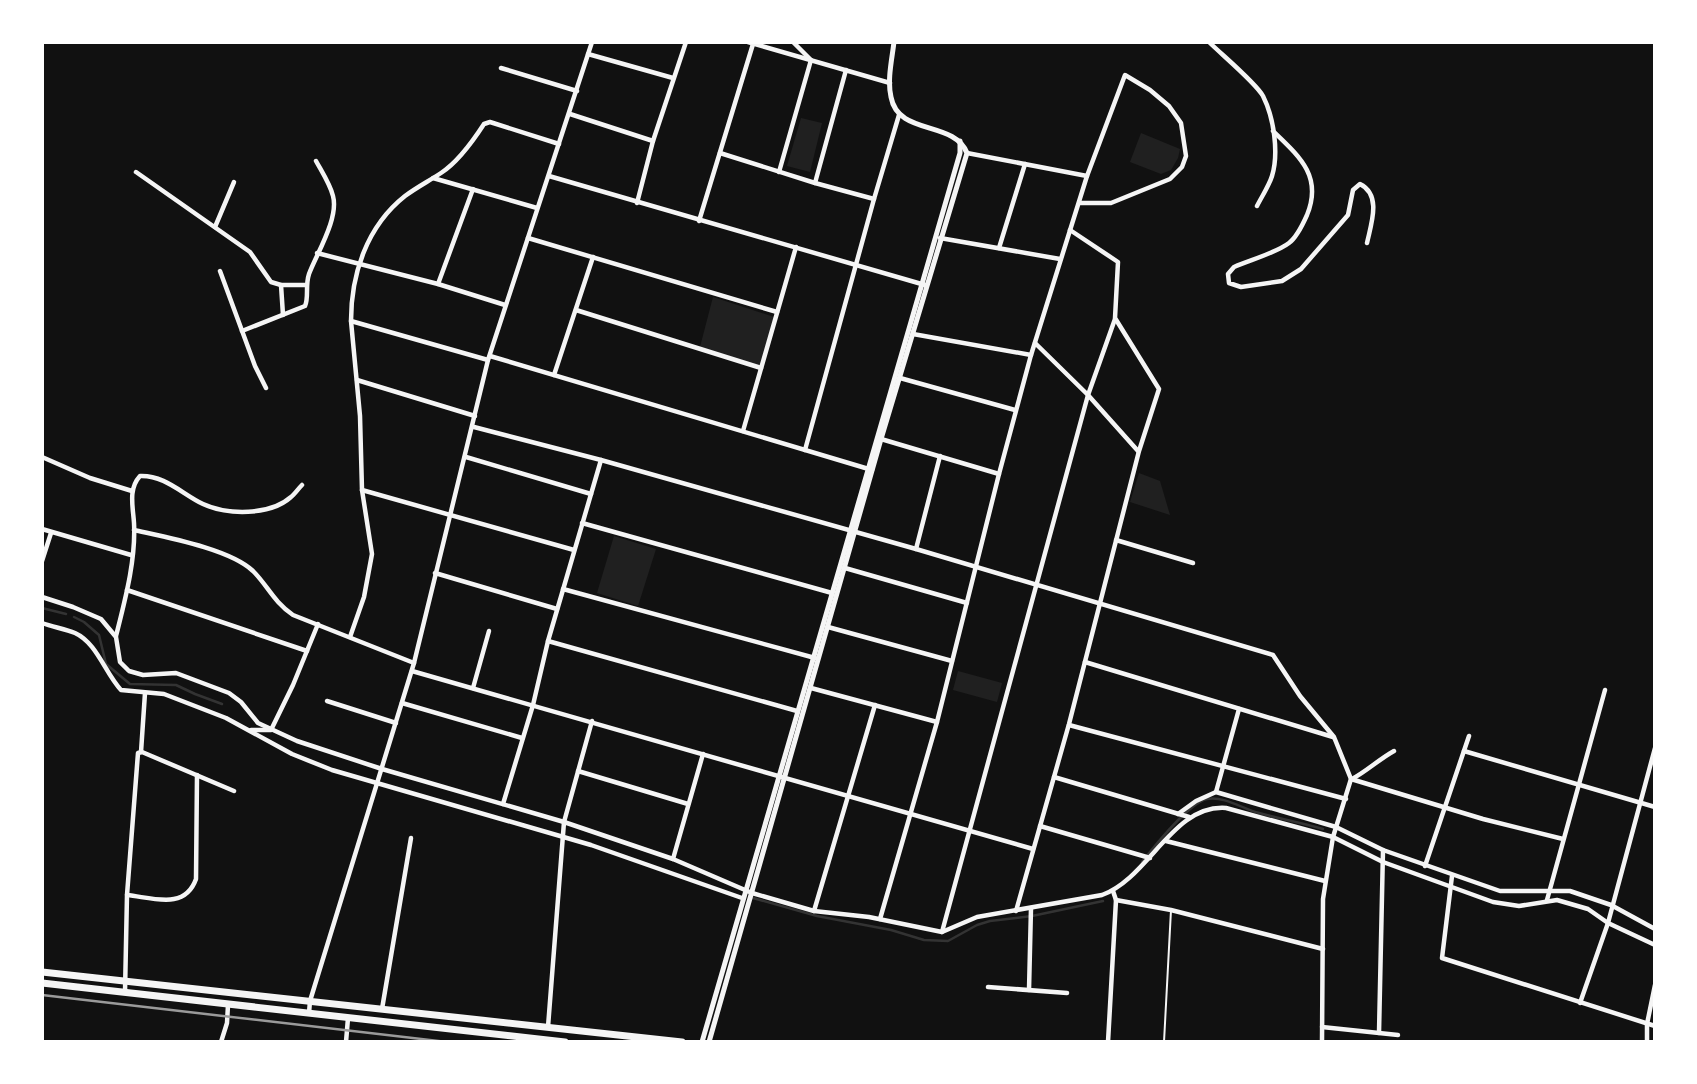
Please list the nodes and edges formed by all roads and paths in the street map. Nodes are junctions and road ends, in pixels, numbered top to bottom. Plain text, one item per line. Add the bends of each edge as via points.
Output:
1 (592, 42) edge
2 (686, 42) edge
3 (793, 42) edge
4 (894, 42) edge
5 (1209, 42) edge
6 (750, 43) edge
7 (588, 54) junction
8 (811, 60) junction
9 (501, 68) dead end
10 (846, 70) junction
11 (673, 78) junction
12 (890, 83) junction
13 (577, 91) junction
14 (569, 114) junction
15 (900, 114) junction
16 (1273, 131) junction
17 (653, 141) junction
18 (960, 141) junction
19 (559, 144) junction
20 (720, 153) junction
21 (967, 153) junction
22 (316, 161) dead end
23 (1025, 164) junction
24 (135, 172) dead end
25 (779, 172) junction
26 (549, 176) junction
27 (1087, 176) junction
28 (433, 177) junction
29 (234, 182) dead end
30 (815, 183) junction
31 (473, 189) junction
32 (874, 198) junction
33 (637, 203) junction
34 (1079, 203) junction
35 (1257, 206) dead end
36 (537, 208) junction
37 (699, 221) junction
38 (215, 227) junction
39 (1070, 230) junction
40 (938, 237) junction
41 (528, 238) junction
42 (1367, 243) dead end
43 (796, 247) junction
44 (999, 248) junction
45 (317, 253) junction
46 (593, 257) junction
47 (1060, 259) junction
48 (359, 264) junction
49 (855, 266) junction
50 (220, 271) dead end
51 (438, 284) junction
52 (281, 285) junction
53 (306, 285) junction
54 (924, 285) junction
55 (505, 305) junction
56 (576, 310) junction
57 (777, 313) junction
58 (283, 316) junction
59 (1115, 318) junction
60 (351, 320) junction
61 (242, 331) junction
62 (913, 334) junction
63 (1035, 343) junction
64 (1031, 355) junction
65 (489, 358) junction
66 (761, 368) junction
67 (554, 375) junction
68 (900, 378) junction
69 (357, 380) junction
70 (267, 388) dead end
71 (1088, 395) junction
72 (1015, 410) junction
73 (475, 416) junction
74 (474, 427) junction
75 (743, 431) junction
76 (881, 439) junction
77 (804, 450) junction
78 (1139, 452) junction
79 (940, 456) junction
80 (42, 457) edge
81 (466, 457) junction
82 (601, 460) junction
83 (870, 469) junction
84 (999, 474) junction
85 (302, 485) dead end
86 (362, 489) junction
87 (132, 491) junction
88 (591, 494) junction
89 (450, 514) junction
90 (582, 523) junction
91 (42, 529) edge
92 (134, 530) junction
93 (853, 531) junction
94 (51, 533) junction
95 (1116, 540) junction
96 (916, 549) junction
97 (574, 550) junction
98 (131, 555) junction
99 (42, 561) edge
100 (1193, 563) dead end
101 (976, 566) junction
102 (845, 568) junction
103 (435, 573) junction
104 (1036, 584) junction
105 (563, 589) junction
106 (127, 590) junction
107 (832, 593) junction
108 (42, 597) edge
109 (1099, 601) junction
110 (967, 603) junction
111 (558, 609) junction
112 (42, 623) edge
113 (317, 624) junction
114 (828, 627) junction
115 (489, 631) dead end
116 (116, 636) junction
117 (350, 637) junction
118 (548, 641) junction
119 (307, 652) junction
120 (816, 659) junction
121 (952, 661) junction
122 (1085, 662) junction
123 (414, 663) junction
124 (412, 671) junction
125 (473, 688) junction
126 (811, 688) junction
127 (1605, 690) dead end
128 (145, 693) junction
129 (327, 701) dead end
130 (402, 702) junction
131 (533, 705) junction
132 (875, 705) junction
133 (1239, 709) junction
134 (797, 711) junction
135 (592, 721) junction
136 (937, 722) junction
137 (396, 723) junction
138 (1069, 725) junction
139 (247, 730) junction
140 (271, 730) junction
141 (1469, 736) dead end
142 (1334, 737) junction
143 (522, 738) junction
144 (1655, 748) edge
145 (1394, 751) dead end
146 (1464, 751) junction
147 (141, 752) junction
148 (703, 754) junction
149 (1223, 766) junction
150 (382, 769) junction
151 (578, 771) junction
152 (197, 775) junction
153 (781, 777) junction
154 (1054, 777) junction
155 (1351, 779) junction
156 (378, 783) junction
157 (1578, 783) junction
158 (234, 791) dead end
159 (1216, 792) junction
160 (848, 795) junction
161 (1346, 799) junction
162 (1640, 802) junction
163 (503, 804) junction
164 (688, 804) junction
165 (1446, 807) junction
166 (1655, 807) edge
167 (912, 814) junction
168 (1178, 814) junction
169 (1190, 817) junction
170 (564, 822) junction
171 (1040, 825) junction
172 (1336, 827) junction
173 (969, 830) junction
174 (1333, 837) junction
175 (411, 838) dead end
176 (563, 838) junction
177 (1563, 839) junction
178 (1166, 841) junction
179 (1034, 849) junction
180 (1383, 850) junction
181 (1150, 858) junction
182 (673, 859) junction
183 (1383, 862) junction
184 (1425, 866) junction
185 (1452, 876) junction
186 (1325, 881) junction
187 (746, 888) junction
188 (1451, 888) junction
189 (1113, 891) junction
190 (1548, 891) junction
191 (752, 893) junction
192 (127, 895) junction
193 (742, 898) junction
194 (1116, 900) junction
195 (1547, 900) junction
196 (1611, 905) junction
197 (1031, 908) junction
198 (1171, 910) junction
199 (814, 911) junction
200 (1016, 911) junction
201 (880, 919) junction
202 (1608, 923) junction
203 (1655, 929) edge
204 (942, 932) junction
205 (1655, 944) edge
206 (1323, 949) junction
207 (42, 971) edge
208 (125, 980) junction
209 (42, 983) edge
210 (1655, 985) edge
211 (988, 987) dead end
212 (1029, 990) junction
213 (125, 992) junction
214 (1067, 993) dead end
215 (310, 1001) junction
216 (1580, 1003) junction
217 (228, 1004) junction
218 (382, 1009) junction
219 (309, 1013) junction
220 (348, 1018) junction
221 (1647, 1024) junction
222 (1655, 1026) edge
223 (548, 1027) junction
224 (1322, 1027) junction
225 (1380, 1033) junction
226 (1398, 1035) dead end
227 (221, 1042) edge
228 (346, 1042) edge
229 (565, 1042) edge
230 (682, 1042) edge
231 (702, 1042) edge
232 (709, 1042) edge
233 (1108, 1042) edge
234 (1164, 1042) edge
235 (1322, 1042) edge
236 (1647, 1042) edge

1 - 7 street
2 - 11 street
3 - 8 street
4 - 12 street
5 - 16 street via 1262,95
6 - 8 street
6 - 20 street
7 - 11 street
7 - 13 street
8 - 10 street
8 - 25 street
9 - 13 street
10 - 12 street
10 - 30 street
11 - 17 street
12 - 15 street via 890,97
13 - 14 street
14 - 17 street
14 - 19 street
15 - 18 street
15 - 32 street
16 - 35 street via 1272,177
16 - 42 street via 1306,164 1311,178 1309,211 1290,243 1234,267 1228,274 1229,283 1241,287 1282,281 1301,269 1348,215 1353,190 1360,184 1373,197
17 - 33 street
18 - 21 street
18 - 40 street
19 - 26 street
19 - 28 street via 491,122 484,124 452,164
20 - 25 street
20 - 37 street
21 - 23 street
21 - 40 street
22 - 45 street via 333,196 334,209
23 - 27 street
23 - 44 street
24 - 38 street
25 - 30 street
26 - 33 street
26 - 36 street
27 - 34 street
27 - 34 street via 1125,75 1169,106 1181,123 1186,156 1170,179 1111,203
28 - 31 street
28 - 48 street via 392,208
29 - 38 street
30 - 32 street
31 - 36 street
31 - 51 street
32 - 49 street
33 - 37 street
34 - 39 street
36 - 41 street
37 - 43 street
38 - 52 street via 250,252 271,282
39 - 47 street
39 - 59 street via 1118,262
40 - 44 street
40 - 54 street
41 - 46 street
41 - 55 street
43 - 49 street
43 - 57 street
44 - 47 street
45 - 48 street
45 - 53 street
46 - 56 street
46 - 57 street
47 - 63 street
48 - 51 street
48 - 60 street
49 - 54 street
49 - 77 street
50 - 61 street
51 - 55 street
52 - 53 street
52 - 58 street
53 - 58 street via 305,306
54 - 62 street
54 - 83 street
55 - 65 street
56 - 66 street
56 - 67 street
57 - 66 street
58 - 61 street
59 - 71 street
59 - 78 street via 1159,389
60 - 65 street
60 - 69 street
61 - 70 street
62 - 64 street
62 - 68 street
63 - 64 street
63 - 71 street
64 - 72 street
65 - 67 street
65 - 73 street
66 - 75 street
67 - 75 street
68 - 72 street
68 - 76 street
69 - 73 street
69 - 86 street
71 - 78 street
71 - 104 street
72 - 84 street
73 - 74 street
74 - 81 street
74 - 82 street
75 - 77 street
76 - 79 street
76 - 83 street
77 - 83 street
78 - 95 street
79 - 84 street
79 - 96 street
80 - 87 street
81 - 88 street
81 - 89 street
82 - 88 street
82 - 93 street
83 - 93 street
84 - 101 street
85 - 87 street via 291,498 254,511 204,504 173,484 147,476 139,476
86 - 89 street
86 - 117 street via 372,554
87 - 92 street
88 - 90 street
89 - 97 street
89 - 103 street
90 - 97 street
90 - 107 street
91 - 94 street
92 - 98 street
92 - 113 street via 244,564 281,607
93 - 96 street
93 - 102 street
93 - 107 street
94 - 98 street
94 - 99 street
95 - 100 street
95 - 109 street
96 - 101 street
97 - 105 street
98 - 106 street
101 - 104 street
101 - 110 street
102 - 110 street
102 - 114 street
103 - 111 street
103 - 123 street
104 - 109 street
104 - 173 street
105 - 111 street
105 - 120 street
106 - 116 street
106 - 119 street
107 - 120 street
108 - 116 street via 101,619
109 - 122 street
109 - 142 street via 1273,654
110 - 121 street
111 - 118 street
112 - 128 street via 77,634 121,690
113 - 117 street
113 - 119 street
114 - 120 street
114 - 121 street
115 - 125 street
116 - 140 street via 120,662 129,671 176,674 229,693
117 - 123 street
118 - 131 street
118 - 134 street
119 - 140 street
120 - 126 street
120 - 134 street
121 - 136 street
122 - 133 street
122 - 138 street
123 - 124 street
124 - 125 street
124 - 130 street
125 - 131 street
126 - 132 street
126 - 153 street
127 - 157 street
128 - 139 street via 164,694
128 - 147 street
129 - 137 street
130 - 137 street
130 - 143 street
131 - 135 street
131 - 143 street
132 - 136 street
132 - 160 street
133 - 142 street
133 - 149 street
134 - 153 street
135 - 148 street
135 - 151 street
136 - 167 street
137 - 150 street
138 - 149 street
138 - 154 street
139 - 140 street
139 - 156 street via 332,771
140 - 150 street
141 - 146 street
142 - 155 street
143 - 163 street
144 - 162 street
145 - 155 street
146 - 157 street
146 - 165 street
147 - 152 street
147 - 192 street via 137,755
148 - 153 street
148 - 164 street
149 - 159 street
149 - 161 street
150 - 156 street
150 - 163 street
151 - 164 street
151 - 170 street
152 - 158 street
152 - 192 street via 197,879 192,891 172,900
153 - 160 street
153 - 187 street
153 - 191 street
154 - 168 street
154 - 171 street
155 - 161 street
155 - 165 street
156 - 176 street
156 - 215 street
157 - 162 street
157 - 177 street
159 - 168 street
159 - 172 street
160 - 167 street
160 - 199 street
161 - 172 street
162 - 166 street
162 - 196 street
163 - 170 street
164 - 182 street
165 - 177 street
165 - 184 street
167 - 173 street
167 - 201 street
168 - 169 street
169 - 174 street via 1211,807 1226,808
169 - 178 street
170 - 176 street
170 - 182 street
171 - 179 street
171 - 181 street
172 - 174 street
172 - 180 street
173 - 179 street
173 - 204 street
174 - 183 street
174 - 186 street
175 - 218 street
176 - 193 street
176 - 223 street
177 - 190 street
178 - 181 street
178 - 186 street
179 - 200 street
180 - 183 street
180 - 184 street
181 - 189 street
182 - 187 street
183 - 188 street
183 - 225 street
184 - 185 street
185 - 188 street
185 - 190 street via 1500,891
186 - 206 street
187 - 191 street
187 - 193 street
188 - 195 street via 1519,906
188 - 216 street via 1442,958
189 - 194 street
189 - 197 street
190 - 195 street
190 - 196 street via 1570,891
191 - 199 street
191 - 232 street
192 - 208 street
193 - 231 street
194 - 198 street
194 - 233 street
195 - 202 street via 1588,909
196 - 202 street
196 - 203 street
197 - 200 street
197 - 212 street
198 - 206 street
198 - 234 lane
199 - 201 street
200 - 204 street via 977,917
201 - 204 street
202 - 205 street
202 - 216 street
206 - 224 street
207 - 208 highway
208 - 213 street
208 - 215 highway
209 - 213 highway
210 - 221 street
211 - 212 street
212 - 214 street
213 - 217 highway
215 - 218 highway
215 - 219 street
216 - 221 street
217 - 219 highway
217 - 227 street
218 - 223 highway
219 - 220 highway
220 - 228 street
220 - 229 highway
221 - 222 street
221 - 236 street
223 - 230 highway
224 - 225 street
224 - 235 street
225 - 226 street

